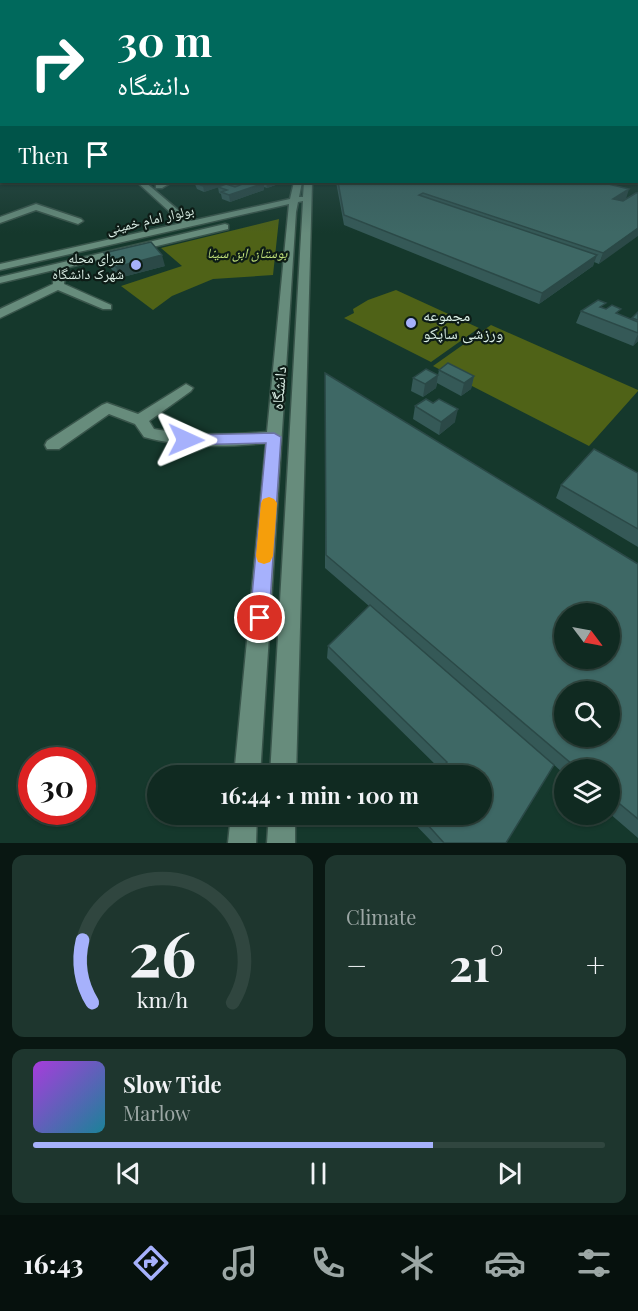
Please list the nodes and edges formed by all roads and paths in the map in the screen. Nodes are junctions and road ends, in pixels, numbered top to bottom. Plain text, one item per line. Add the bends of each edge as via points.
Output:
1 (142, 183) edge
2 (298, 183) edge
3 (156, 184) edge
4 (302, 200) edge
5 (0, 220) edge
6 (78, 221) dead end
7 (202, 222) junction
8 (189, 224) junction
9 (60, 266) junction
10 (0, 267) edge
11 (0, 280) edge
12 (58, 286) junction
13 (108, 307) dead end
14 (0, 314) edge
15 (186, 388) dead end
16 (140, 420) junction
17 (274, 437) junction
18 (53, 445) dead end
19 (248, 765) edge
20 (283, 765) edge
21 (243, 825) edge
22 (281, 825) edge
23 (242, 843) edge
24 (280, 843) edge

1 - 8 street
2 - 4 street, دانشگاه
3 - 7 street
4 - 7 street, بولوار امام خمینی
4 - 9 street, بولوار امام خمینی
4 - 17 street, دانشگاه
4 - 20 street, دانشگاه
5 - 6 street via 36,207
7 - 8 street, بولوار امام خمینی
8 - 10 street, بولوار امام خمینی
9 - 11 street, بولوار امام خمینی
9 - 12 street
12 - 13 street
12 - 14 street
15 - 16 street
16 - 17 street via 149,433 186,440
16 - 18 street via 107,408
17 - 19 street, دانشگاه
21 - 23 street
22 - 24 street

